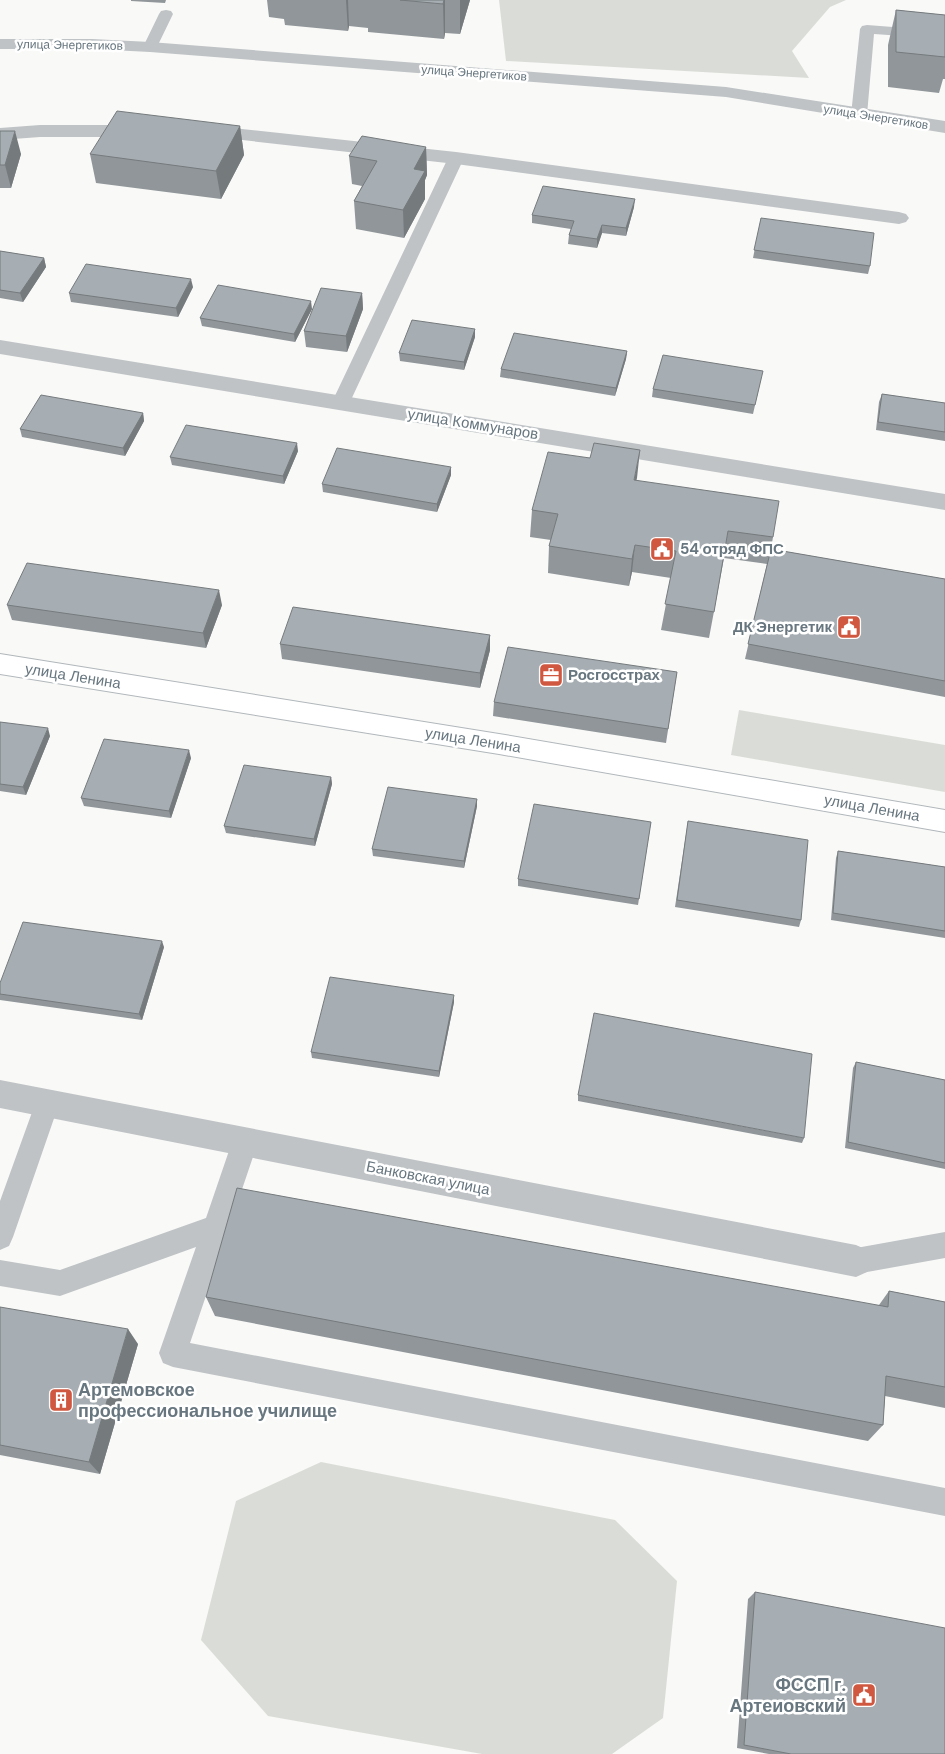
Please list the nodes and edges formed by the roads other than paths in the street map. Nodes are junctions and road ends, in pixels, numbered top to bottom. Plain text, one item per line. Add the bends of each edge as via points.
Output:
1 (166, 14) dead end
2 (945, 35) edge
3 (0, 44) edge
4 (150, 47) junction
5 (859, 115) junction
6 (945, 128) edge
7 (155, 131) edge
8 (183, 131) edge
9 (0, 134) edge
10 (456, 158) junction
11 (900, 218) dead end
12 (0, 347) edge
13 (341, 402) junction
14 (945, 502) edge
15 (0, 664) edge
16 (945, 821) edge
17 (0, 1094) edge
18 (48, 1104) junction
19 (245, 1142) junction
20 (216, 1227) junction
21 (0, 1237) edge
22 (945, 1245) edge
23 (856, 1261) joint
24 (0, 1273) edge
25 (945, 1502) edge

1 - 4 lane
2 - 5 lane via 867,29
3 - 4 street, улица Энергетиков
4 - 5 street, улица Энергетиков via 726,92
5 - 6 street, улица Энергетиков
7 - 9 street
8 - 10 street via 212,131
10 - 11 street
10 - 13 lane
12 - 13 street, улица Коммунаров
13 - 14 street, улица Коммунаров
15 - 16 street, улица Ленина via 499,744
17 - 18 street, Банковская улица
18 - 19 street, Банковская улица
18 - 21 lane
19 - 20 lane
19 - 23 street, Банковская улица
20 - 24 lane via 60,1283
20 - 25 lane via 173,1352
22 - 23 lane

